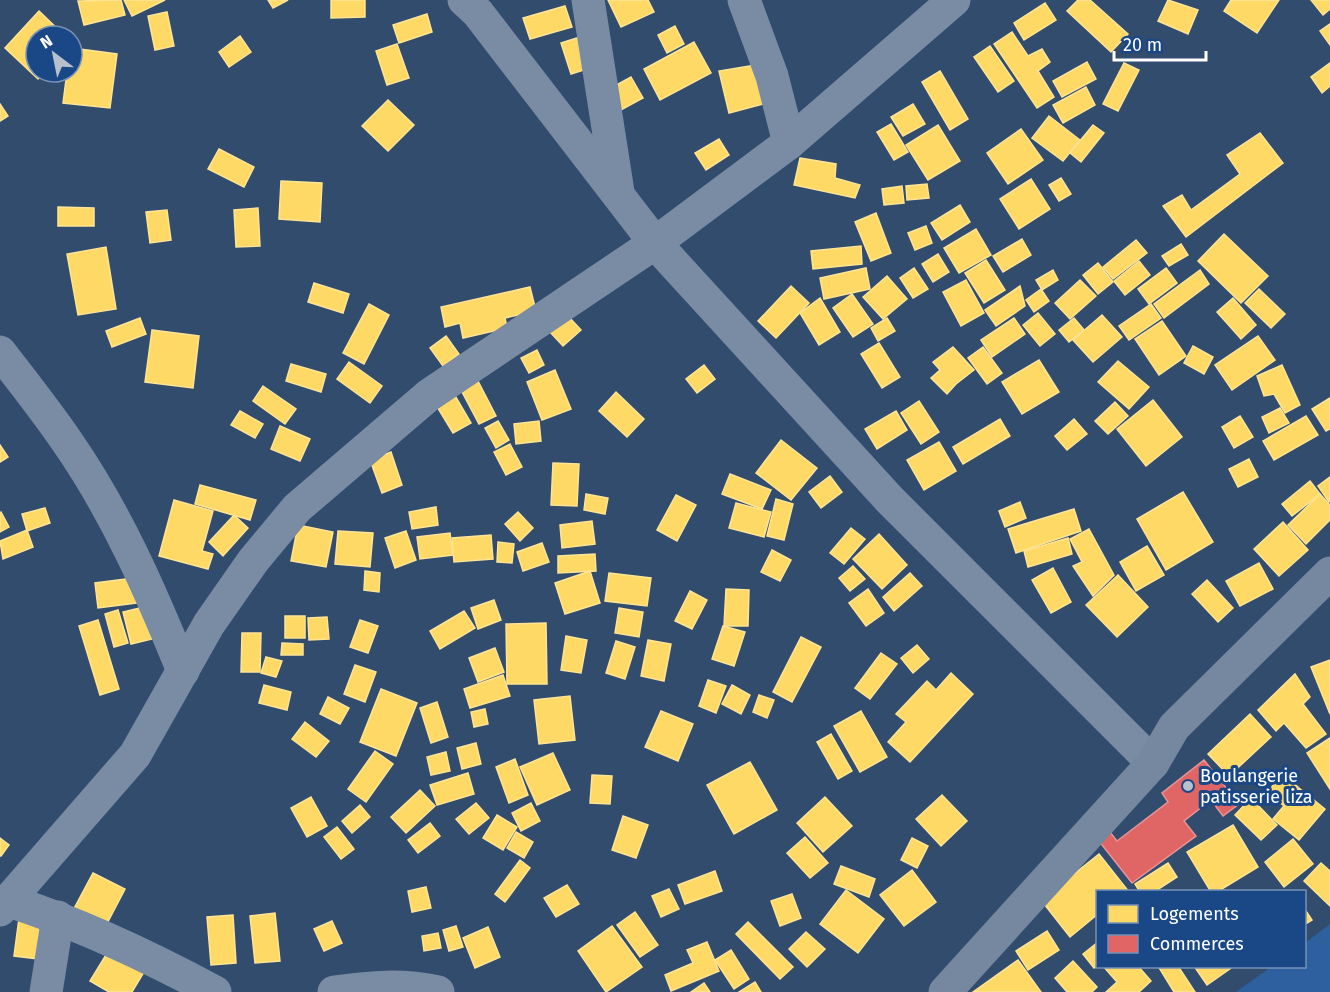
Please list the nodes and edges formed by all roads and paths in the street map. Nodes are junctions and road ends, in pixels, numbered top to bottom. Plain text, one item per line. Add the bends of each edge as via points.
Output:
1 (464, 0) edge
2 (588, 0) edge
3 (744, 0) edge
4 (954, 0) edge
5 (789, 143) junction
6 (618, 194) junction
7 (655, 243) junction
8 (0, 352) edge
9 (1330, 573) edge
10 (183, 670) junction
11 (1153, 763) junction
12 (4, 906) edge
13 (58, 916) junction
14 (46, 992) edge
15 (215, 992) edge
16 (334, 992) edge
17 (438, 992) edge
18 (945, 992) edge

1 - 6 street
2 - 6 street
3 - 5 street via 772,76
4 - 5 street
5 - 7 street
6 - 7 street
7 - 10 street via 429,395 297,508 215,615
7 - 11 street via 889,499
8 - 10 street via 69,444 119,526
9 - 11 main road via 1174,727
10 - 12 street via 135,755
11 - 18 main road
12 - 13 street
13 - 14 street
13 - 15 street via 128,946
16 - 17 street via 383,985

